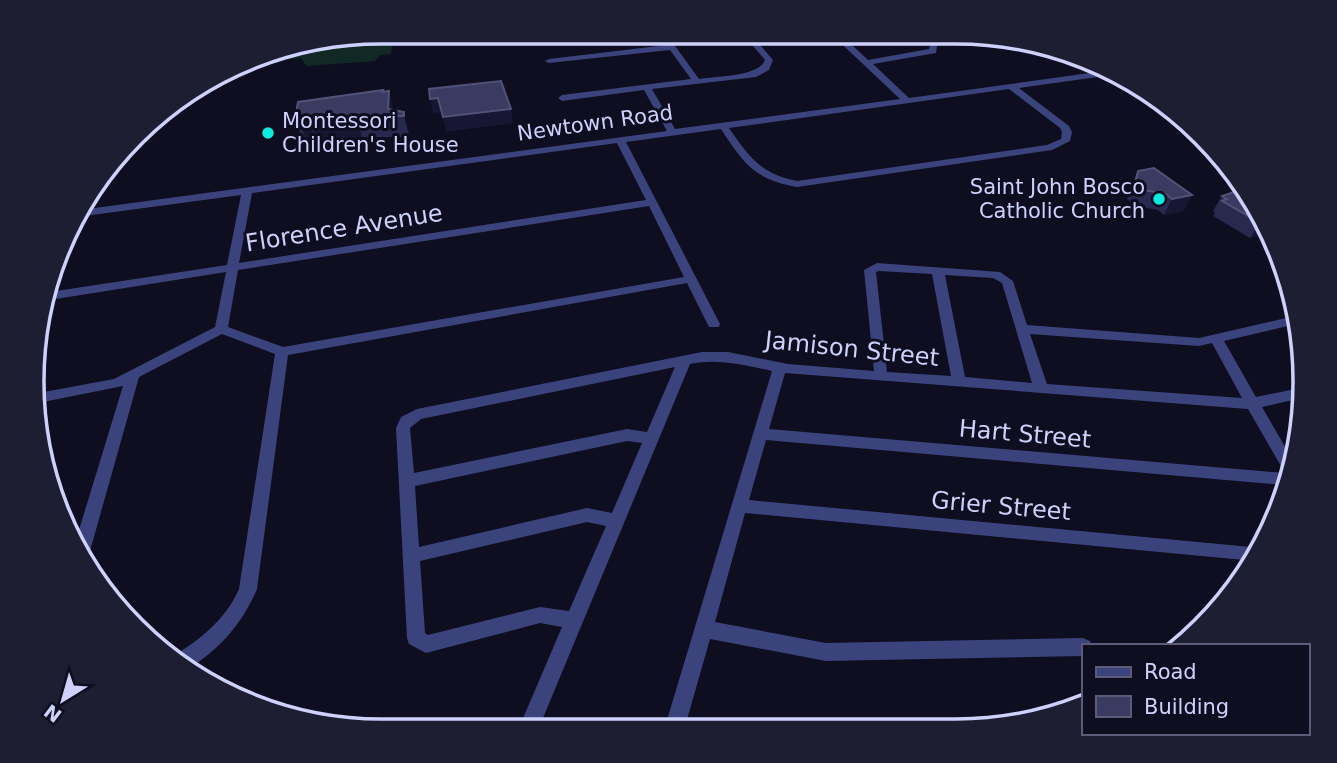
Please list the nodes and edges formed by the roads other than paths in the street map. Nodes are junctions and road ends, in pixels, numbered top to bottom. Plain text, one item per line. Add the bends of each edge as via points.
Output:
1 (670, 44) edge
2 (755, 44) edge
3 (846, 44) edge
4 (934, 44) edge
5 (672, 47) junction
6 (550, 61) dead end
7 (866, 63) junction
8 (1097, 75) edge
9 (697, 82) junction
10 (1012, 87) junction
11 (647, 88) junction
12 (562, 98) dead end
13 (908, 101) junction
14 (723, 125) junction
15 (672, 132) junction
16 (620, 139) junction
17 (247, 191) junction
18 (652, 202) junction
19 (89, 212) edge
20 (233, 266) junction
21 (938, 272) junction
22 (691, 279) junction
23 (55, 295) edge
24 (1288, 322) edge
25 (714, 324) dead end
26 (221, 329) junction
27 (1023, 329) junction
28 (1216, 339) junction
29 (282, 352) junction
30 (685, 360) junction
31 (780, 367) junction
32 (133, 375) junction
33 (881, 376) junction
34 (959, 382) junction
35 (1041, 388) junction
36 (1293, 395) edge
37 (44, 398) edge
38 (1252, 404) junction
39 (760, 434) junction
40 (653, 439) junction
41 (1284, 460) edge
42 (1279, 478) edge
43 (406, 481) junction
44 (739, 506) junction
45 (618, 520) junction
46 (83, 539) edge
47 (1246, 553) edge
48 (410, 556) junction
49 (575, 620) junction
50 (703, 629) junction
51 (1082, 648) edge
52 (188, 658) edge
53 (533, 719) edge
54 (677, 719) edge

1 - 5 street
2 - 9 street via 769,60 765,68 745,76
3 - 7 street
4 - 7 street via 933,51 918,57
5 - 6 street
5 - 9 street
7 - 13 street
8 - 10 street, Newtown Road
9 - 11 street
10 - 13 street, Newtown Road
10 - 14 street via 1063,126 1065,141 1049,148 797,184 755,170
11 - 12 street
11 - 15 street
13 - 14 street, Newtown Road
14 - 15 street, Newtown Road
15 - 16 street, Newtown Road
16 - 17 street, Newtown Road
16 - 18 street
17 - 19 street, Newtown Road
17 - 20 street
18 - 20 street, Florence Avenue
18 - 22 street
20 - 23 street, Florence Avenue
20 - 26 street
21 - 27 street via 1005,279
21 - 33 street via 869,272
21 - 34 street
22 - 25 street
22 - 29 street
24 - 28 street
26 - 29 street
26 - 32 street
27 - 28 street via 1189,342
27 - 35 street
28 - 38 street
29 - 52 street via 248,589 227,625
30 - 31 street, Jamison Street via 713,356
30 - 40 street
30 - 43 street, Jamison Street via 416,414 403,428
31 - 33 street, Jamison Street
31 - 39 street
32 - 37 street via 90,390
32 - 46 street
33 - 34 street, Jamison Street
34 - 35 street, Jamison Street
35 - 38 street, Jamison Street
36 - 38 street, Jamison Street
38 - 41 street
39 - 42 street, Hart Street
39 - 44 street
40 - 43 street via 627,435
40 - 45 street
43 - 48 street
44 - 47 street, Grier Street
44 - 50 street
45 - 48 street via 587,515
45 - 49 street
48 - 49 street via 416,638 426,643 540,615
49 - 53 street
50 - 51 street via 826,652
50 - 54 street

